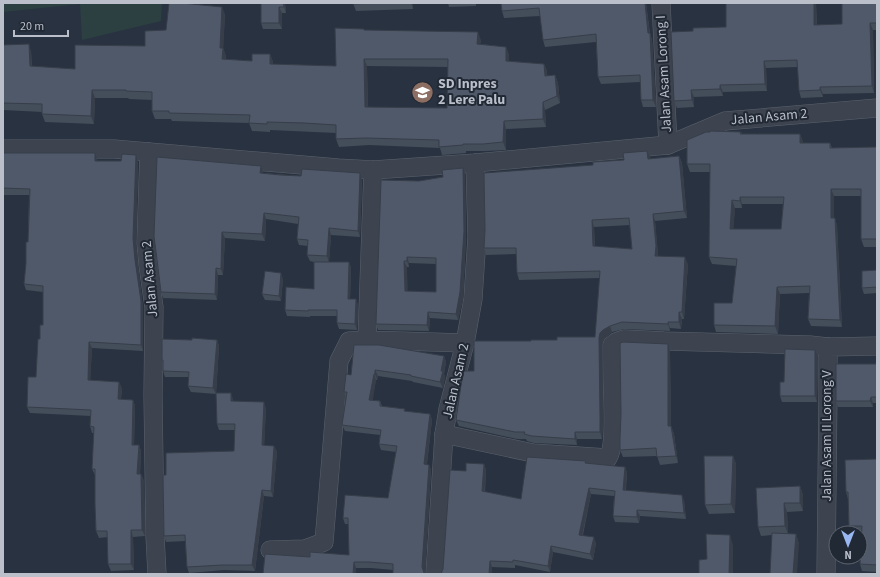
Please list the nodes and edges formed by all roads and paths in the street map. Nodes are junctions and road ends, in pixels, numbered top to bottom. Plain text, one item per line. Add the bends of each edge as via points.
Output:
1 (661, 3) edge
2 (877, 108) edge
3 (668, 145) junction
4 (3, 149) edge
5 (149, 152) junction
6 (475, 163) junction
7 (373, 170) junction
8 (367, 340) junction
9 (465, 343) junction
10 (877, 346) edge
11 (828, 347) junction
12 (444, 434) junction
13 (270, 550) dead end
14 (157, 574) edge
15 (436, 574) edge
16 (826, 574) edge

1 - 3 street, Jalan Asam Lorong I
2 - 3 street, Jalan Asam 2 via 725,120
3 - 6 street, Jalan Asam 2
4 - 5 street, Jalan Asam 2 via 114,149
5 - 7 street, Jalan Asam 2
5 - 14 street, Jalan Asam 2 via 146,243 154,307
6 - 7 street, Jalan Asam 2
6 - 9 street, Jalan Asam 2 via 477,237 473,299
7 - 8 street
8 - 9 street
8 - 13 street via 349,342 338,361 324,542 305,549
9 - 12 street, Jalan Asam 2
10 - 11 street
11 - 12 street, Jalan Asam 2 via 624,339 616,342 612,345 613,430 608,458 533,453
11 - 16 street, Jalan Asam II Lorong V
12 - 15 street

